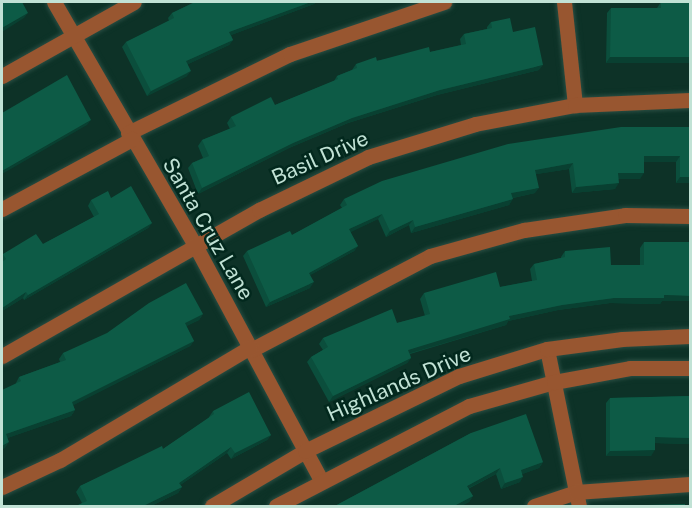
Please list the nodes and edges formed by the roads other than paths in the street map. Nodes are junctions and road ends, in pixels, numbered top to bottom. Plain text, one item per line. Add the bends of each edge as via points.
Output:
1 (54, 2) edge
2 (134, 2) edge
3 (444, 2) edge
4 (564, 2) edge
5 (72, 38) junction
6 (2, 76) edge
7 (690, 100) edge
8 (575, 105) junction
9 (130, 136) junction
10 (2, 209) edge
11 (690, 216) edge
12 (196, 247) junction
13 (690, 336) edge
14 (250, 349) junction
15 (548, 349) junction
16 (2, 356) edge
17 (690, 368) edge
18 (554, 382) junction
19 (305, 451) junction
20 (321, 480) junction
21 (690, 484) edge
22 (2, 487) edge
23 (577, 499) edge
24 (212, 507) edge
25 (276, 507) edge
26 (534, 507) edge

1 - 5 street, Santa Cruz Lane
2 - 5 street
3 - 9 street via 290,54
4 - 8 street
5 - 6 street
5 - 9 street, Santa Cruz Lane
7 - 8 street, Basil Drive
8 - 12 street, Basil Drive via 475,124 368,157 259,210
9 - 10 street
9 - 12 street, Santa Cruz Lane
11 - 14 street via 625,215 524,230 430,256
12 - 14 street, Santa Cruz Lane
12 - 16 street, Basil Drive
13 - 15 street, Highlands Drive
14 - 19 street, Santa Cruz Lane
14 - 22 street via 60,460
15 - 18 street
15 - 19 street, Highlands Drive via 459,376
17 - 18 street via 630,368
18 - 20 street via 469,406
18 - 23 street
19 - 20 street, Santa Cruz Lane
19 - 24 street, Highlands Drive
20 - 25 street
21 - 23 street
23 - 26 street

